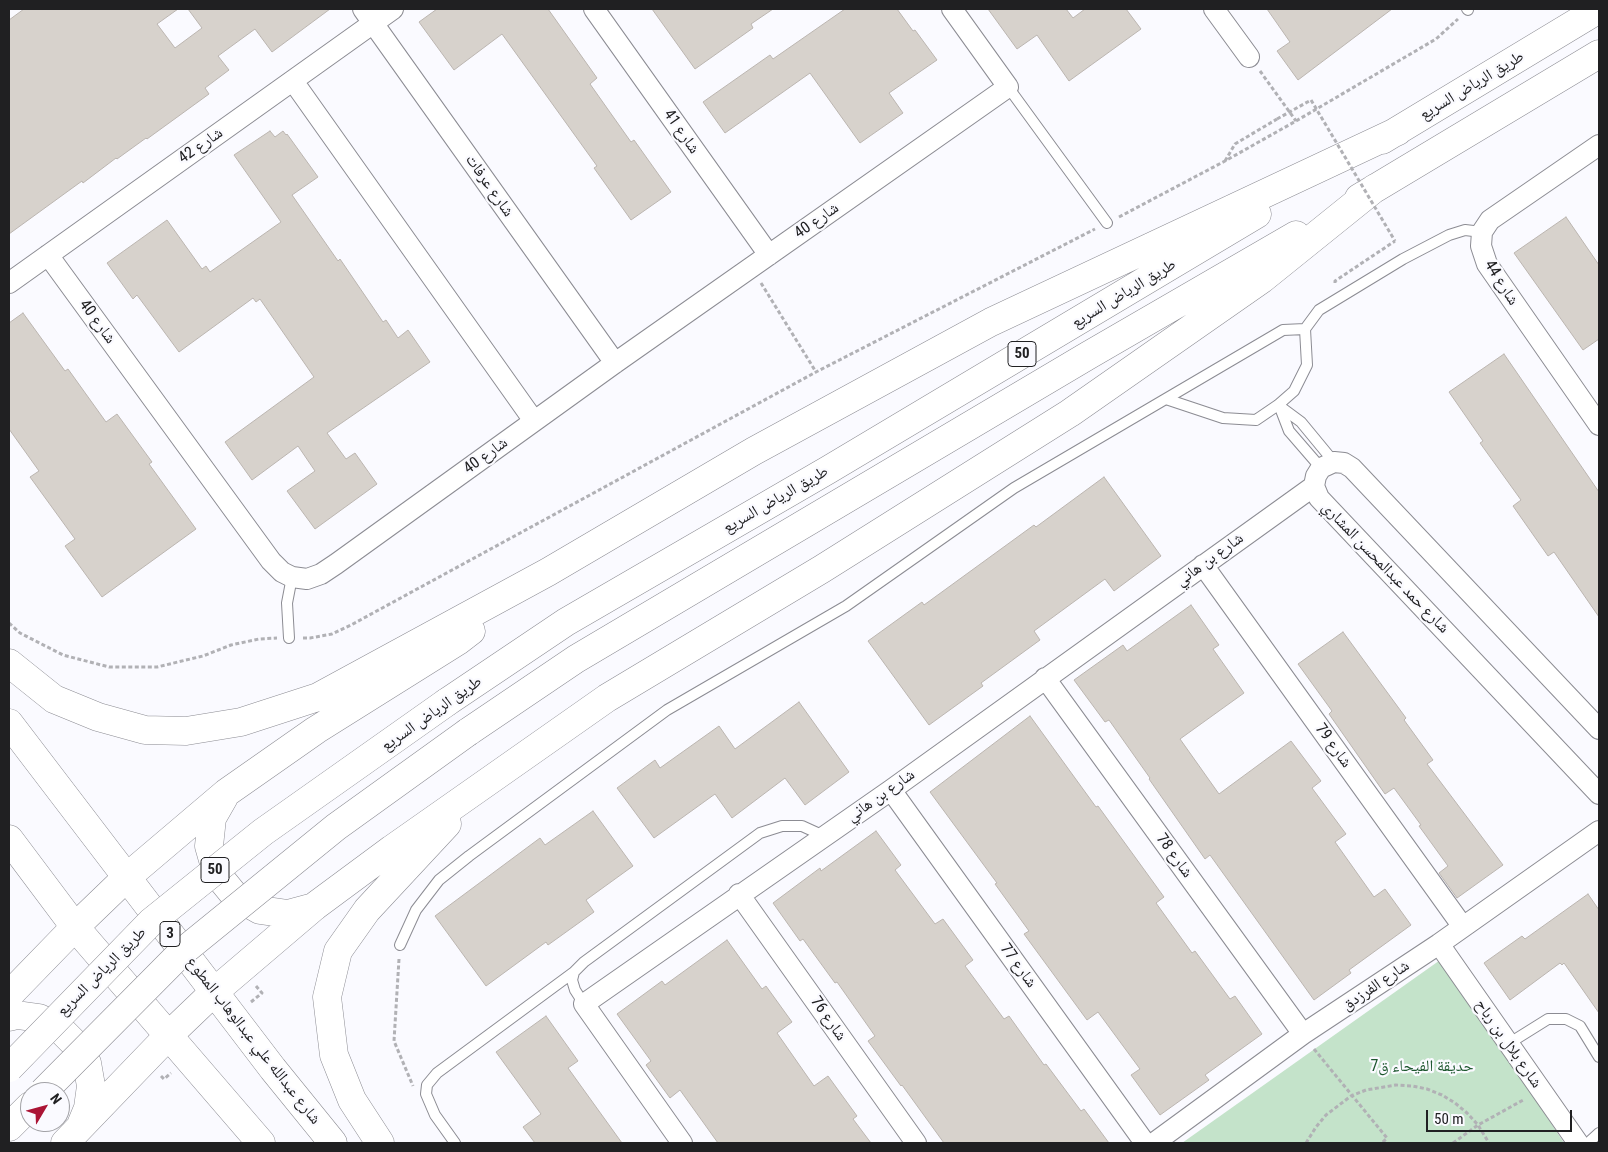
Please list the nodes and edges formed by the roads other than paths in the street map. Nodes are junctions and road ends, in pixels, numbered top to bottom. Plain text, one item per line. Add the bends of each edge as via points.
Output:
1 (393, 9) edge
2 (594, 9) edge
3 (952, 9) edge
4 (1214, 9) edge
5 (1599, 9) edge
6 (368, 16) edge
7 (1599, 54) edge
8 (1249, 57) road end
9 (292, 81) junction
10 (1008, 87) junction
11 (1398, 130) junction
12 (1599, 145) edge
13 (1375, 188) junction
14 (1107, 222) road end
15 (1482, 232) junction
16 (48, 255) junction
17 (769, 255) junction
18 (9, 283) edge
19 (1305, 329) junction
20 (615, 364) junction
21 (1166, 399) junction
22 (1278, 404) junction
23 (534, 421) junction
24 (1599, 425) edge
25 (1323, 472) junction
26 (1203, 565) junction
27 (548, 572) junction
28 (292, 577) junction
29 (289, 638) road end
30 (9, 663) edge
31 (1045, 678) junction
32 (9, 723) edge
33 (1599, 729) edge
34 (483, 786) junction
35 (891, 790) junction
36 (226, 793) junction
37 (1599, 794) edge
38 (1599, 831) edge
39 (824, 836) junction
40 (9, 838) edge
41 (127, 877) junction
42 (739, 894) junction
43 (315, 906) junction
44 (75, 927) junction
45 (1463, 927) junction
46 (1439, 944) junction
47 (400, 945) road end
48 (574, 972) junction
49 (214, 992) junction
50 (9, 994) edge
51 (584, 1004) junction
52 (9, 1017) edge
53 (1303, 1034) junction
54 (169, 1035) junction
55 (1508, 1044) junction
56 (1599, 1057) edge
57 (9, 1068) edge
58 (53, 1082) edge
59 (20, 1116) edge
60 (9, 1128) edge
61 (1599, 1133) edge
62 (72, 1136) edge
63 (261, 1143) edge
64 (333, 1143) edge
65 (380, 1143) edge
66 (455, 1143) edge
67 (682, 1143) edge
68 (916, 1143) edge
69 (1145, 1143) edge
70 (1154, 1143) edge
71 (1578, 1143) edge
72 (1588, 1143) edge

1 - 6 street, شارع 42
2 - 17 street, شارع 41
3 - 10 street
4 - 8 street
5 - 11 main road, طريق الرياض السريع / 50
6 - 9 street, شارع 42
6 - 20 street, شارع عرفات
7 - 13 main road, 50
9 - 16 street, شارع 42
9 - 23 street
10 - 14 lane
10 - 17 street, شارع 40
11 - 27 main road via 991,322 754,451
11 - 57 main road, طريق الرياض السريع / 50, bridge via 566,622 446,702 263,832 151,922
12 - 15 street via 1490,220
13 - 34 main road via 1262,279 1070,414 607,698
13 - 58 main road, 50, bridge via 576,660 468,732 336,827 181,953
15 - 19 lane via 1465,230 1449,235 1403,259 1319,310
15 - 24 street, شارع 44 via 1481,246 1486,264
16 - 18 street, شارع 42
16 - 28 street, شارع 40 via 271,561
17 - 20 street, شارع 40
19 - 21 lane via 1283,330
19 - 22 lane via 1306,365 1294,391
20 - 23 street, شارع 40
21 - 22 lane via 1223,418 1256,420
21 - 47 lane via 1014,488 846,606 667,710 439,880 416,910
22 - 25 lane via 1288,431
22 - 25 lane via 1301,422
23 - 28 street, شارع 40 via 322,574 307,579
25 - 26 street, شارع بن هاني
25 - 33 street via 1344,463 1352,468
25 - 37 street, شارع حمد عبدالمحسن المشاري via 1319,498
26 - 31 street, شارع بن هاني
26 - 45 street, شارع 79
27 - 30 main road via 318,696 241,722 186,731 145,730 54,700
27 - 36 main road via 458,641 316,730
28 - 29 lane via 287,603
31 - 35 street, شارع بن هاني
31 - 53 street, شارع 78
32 - 41 main road, شارع عبدالله علي عبدالوهاب المطوع / 3
34 - 43 main road
34 - 65 main road via 368,910 338,951 327,997 334,1055 352,1100
35 - 39 street, شارع بن هاني
35 - 69 street, شارع 77
36 - 41 main road
36 - 43 main road via 212,818 209,846 217,874 235,896 260,910 288,914
38 - 45 street, شارع الفرزدق
39 - 42 street, شارع بن هاني
39 - 48 lane via 802,826 782,826 760,833
40 - 44 main road
41 - 44 main road
41 - 49 main road, شارع عبدالله علي عبدالوهاب المطوع / 3
42 - 51 street, شارع بن هاني
42 - 68 street, شارع 76
43 - 49 main road
44 - 50 main road
44 - 54 main road
45 - 46 street, شارع الفرزدق
46 - 53 street, شارع الفرزدق
46 - 55 street, شارع بلال بن رباح
48 - 51 lane via 572,980
48 - 66 lane via 437,1073 427,1085 426,1094 435,1115
49 - 54 main road
49 - 64 main road, شارع عبدالله علي عبدالوهاب المطوع / 3
51 - 67 street
52 - 62 main road via 39,1018 59,1028 76,1044 87,1063 91,1086 88,1108
53 - 70 street, شارع الفرزدق
54 - 62 main road
54 - 63 main road
55 - 56 lane via 1548,1019 1566,1019 1580,1026
55 - 71 street, شارع بلال بن رباح
59 - 60 main road
61 - 72 lane

